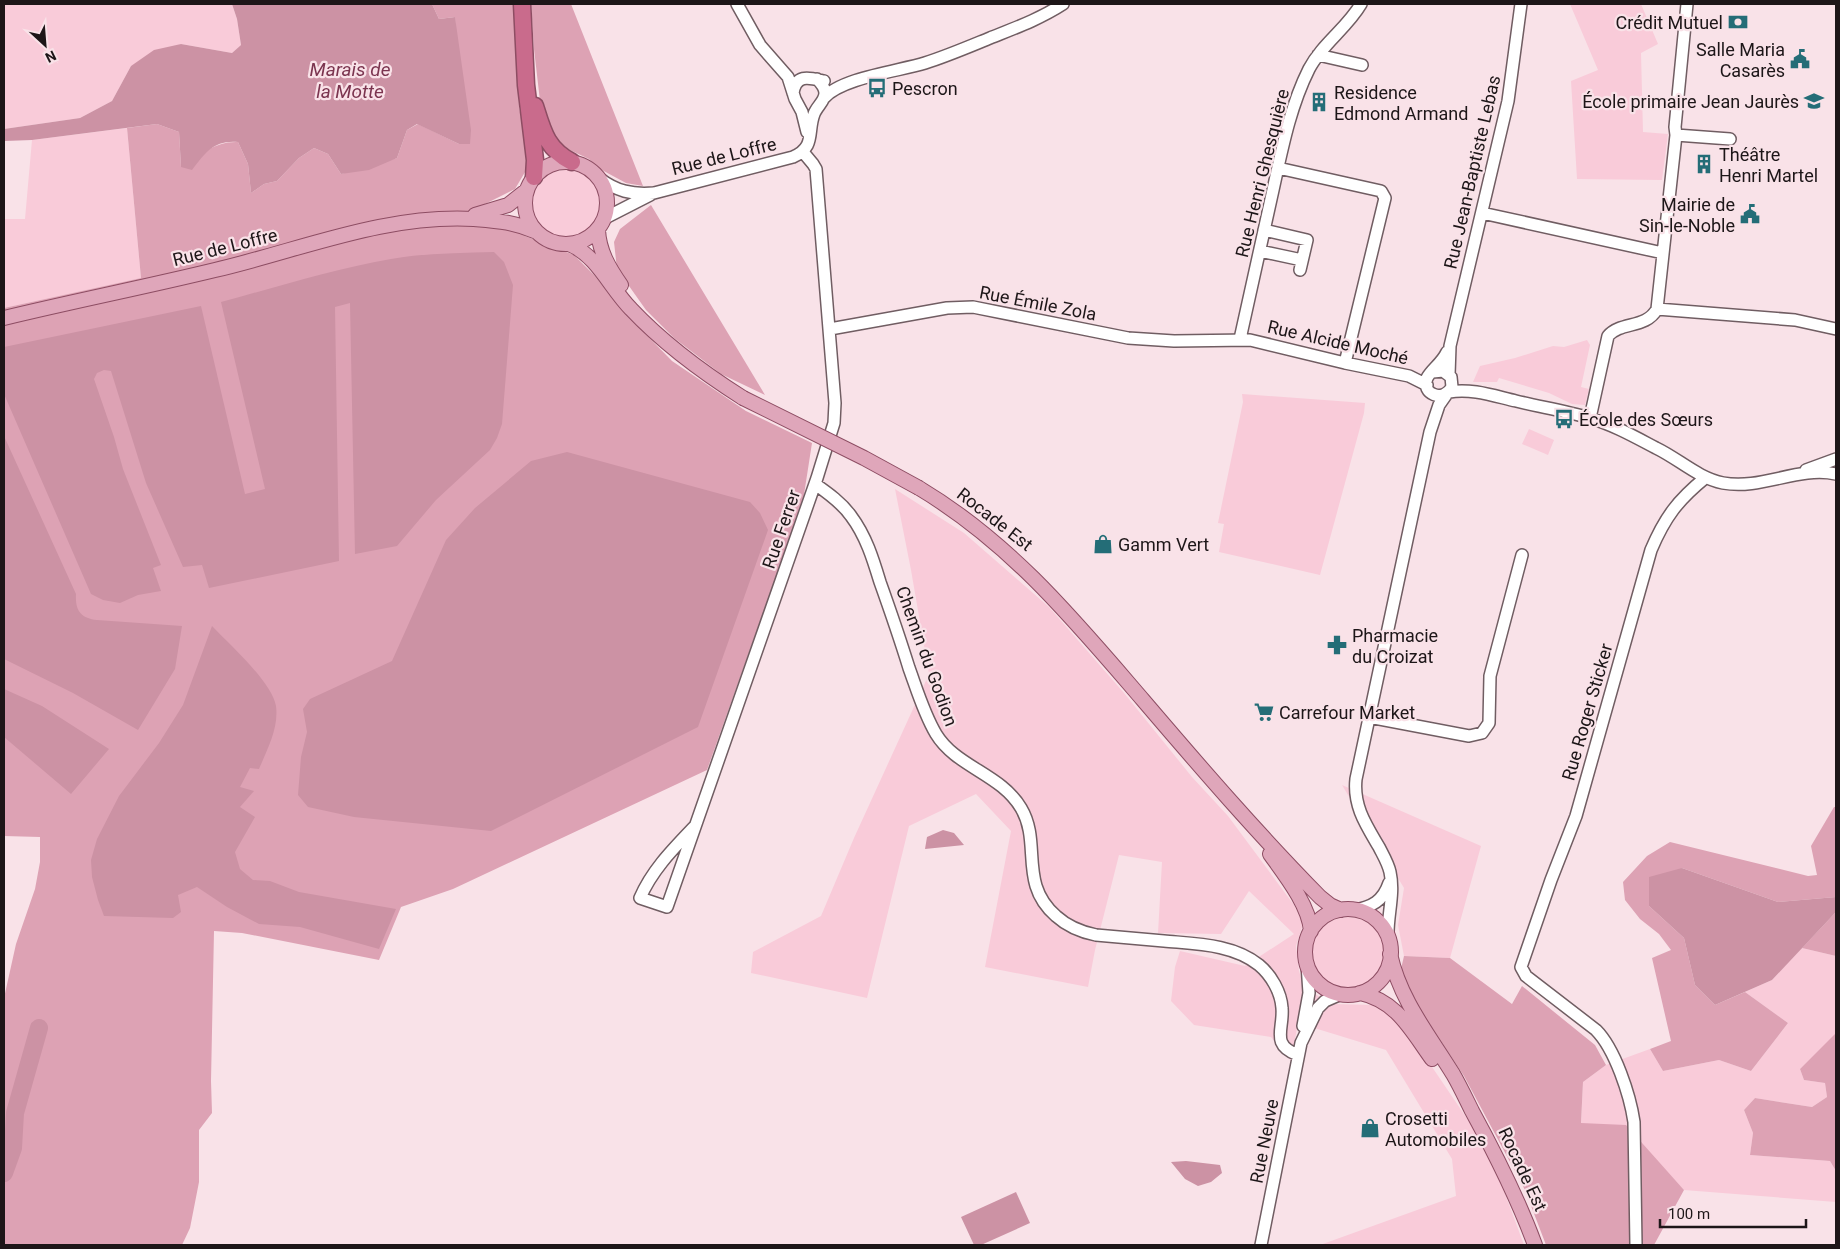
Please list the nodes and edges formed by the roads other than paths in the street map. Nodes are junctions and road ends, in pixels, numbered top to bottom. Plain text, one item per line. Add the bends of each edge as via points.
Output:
1 (522, 4) edge
2 (737, 4) edge
3 (1063, 4) edge
4 (1361, 4) edge
5 (1520, 4) edge
6 (1687, 4) edge
7 (1318, 55) junction
8 (770, 56) junction
9 (1362, 64) dead end
10 (525, 68) junction
11 (812, 78) junction
12 (861, 80) junction
13 (795, 98) junction
14 (822, 101) junction
15 (1676, 135) junction
16 (1730, 139) dead end
17 (803, 152) junction
18 (572, 162) junction
19 (1278, 168) junction
20 (599, 178) junction
21 (530, 184) junction
22 (654, 193) junction
23 (1482, 213) junction
24 (456, 218) junction
25 (602, 224) junction
26 (1264, 230) junction
27 (536, 232) junction
28 (571, 244) junction
29 (1260, 251) junction
30 (1663, 254) junction
31 (1657, 309) junction
32 (4, 318) edge
33 (830, 329) junction
34 (1836, 329) edge
35 (656, 332) junction
36 (1240, 339) junction
37 (1450, 346) junction
38 (1345, 363) junction
39 (1433, 372) junction
40 (1450, 376) junction
41 (1428, 388) junction
42 (1447, 393) junction
43 (1487, 394) junction
44 (1590, 418) junction
45 (1430, 432) junction
46 (1836, 459) edge
47 (1836, 468) edge
48 (1823, 472) junction
49 (1836, 474) edge
50 (1795, 476) junction
51 (1705, 478) junction
52 (815, 484) junction
53 (1522, 555) dead end
54 (1369, 717) junction
55 (1245, 819) junction
56 (694, 827) junction
57 (1391, 877) junction
58 (1348, 910) junction
59 (1311, 931) junction
60 (1388, 938) junction
61 (1390, 954) junction
62 (1307, 964) junction
63 (1360, 993) junction
64 (1340, 994) junction
65 (1301, 1043) junction
66 (1298, 1055) junction
67 (1472, 1111) junction
68 (1262, 1245) edge
69 (1535, 1245) edge
70 (1636, 1245) edge

1 - 10 highway
2 - 8 street via 758,42
3 - 12 street via 1035,20 945,56
4 - 7 street, Rue Henri Ghesquière
5 - 23 street, Rue Jean-Baptiste Lebas via 1508,101
6 - 15 street
7 - 9 street
7 - 19 street, Rue Henri Ghesquière via 1297,100
8 - 11 street via 792,72
8 - 13 street, Rue de Loffre via 788,77
10 - 18 highway via 546,139 554,150
10 - 21 highway via 535,160
11 - 12 street via 836,82
11 - 13 street via 796,84
11 - 14 street via 824,87
12 - 14 street via 833,89
13 - 14 street via 806,108
13 - 17 street, Rue de Loffre via 806,127 807,140
14 - 17 street, Rue de Loffre via 813,116 810,140
15 - 16 street
15 - 30 street
17 - 22 street, Rue de Loffre via 788,159
17 - 33 street, Rue Ferrer via 816,169
18 - 20 main road via 585,166
18 - 21 main road via 559,162 543,169
19 - 26 street, Rue Henri Ghesquière
19 - 38 street via 1381,191 1384,195 1386,201
20 - 22 street, Rue de Loffre via 621,191
20 - 25 main road via 607,197
21 - 24 main road, Rue de Loffre via 518,199 504,207
21 - 27 main road via 525,210
22 - 25 street, Rue de Loffre
23 - 30 street
23 - 37 street, Rue Jean-Baptiste Lebas
24 - 27 main road, Rue de Loffre via 505,221
24 - 32 main road, Rue de Loffre via 374,227 221,269
25 - 28 main road via 588,239
25 - 35 main road via 600,245 611,269
26 - 29 street, Rue Henri Ghesquière
26 - 29 street via 1307,240 1301,265
27 - 28 main road via 553,243
28 - 35 main road via 585,253 626,305
29 - 36 street, Rue Henri Ghesquière
30 - 31 street
31 - 34 street via 1795,320
31 - 44 street via 1644,321 1617,329 1608,336
33 - 36 street, Rue Émile Zola via 965,307 1128,338 1174,341
33 - 52 street, Rue Ferrer via 835,417
35 - 55 main road, Rocade Est, bridge via 700,370 743,398 920,488 986,534 1037,580
36 - 38 street, Rue Alcide Moché
37 - 39 street, Rue Jean-Baptiste Lebas
37 - 40 street, Rue Jean-Baptiste Lebas
38 - 41 street, Rue Alcide Moché via 1413,377
39 - 40 street via 1442,370
39 - 41 street via 1428,377
40 - 42 street via 1452,385
40 - 43 street
41 - 42 street via 1437,396
41 - 45 street
42 - 43 street via 1468,391
42 - 45 street via 1439,405
43 - 44 street
44 - 51 street via 1621,429 1666,452
45 - 54 street
46 - 50 street
47 - 48 street
48 - 49 street
48 - 50 street
50 - 51 street via 1753,484 1724,483
51 - 70 street, Rue Roger Sticker via 1678,503 1651,550 1579,806 1521,967 1526,976 1596,1030 1614,1058 1634,1122
52 - 56 street, Rue Ferrer
52 - 66 street, Chemin du Godion via 846,510 865,540 916,687 939,739 954,755 1006,790 1024,813 1034,880 1045,905 1062,922 1090,934 1209,945 1254,961 1268,974 1280,998 1283,1046 1288,1052
53 - 54 street via 1490,676 1489,723 1485,730 1469,736
54 - 57 street via 1357,773 1356,801 1388,864
55 - 58 main road via 1320,897 1330,905
55 - 59 main road via 1297,895 1308,914
56 - 56 street, Rue Ferrer via 667,907 640,898 658,866
57 - 58 street via 1382,899 1370,906
57 - 60 street
58 - 59 main road via 1323,918
58 - 60 main road via 1377,921
59 - 62 main road via 1305,950
60 - 61 main road
61 - 63 main road via 1380,980
61 - 67 main road via 1404,994
62 - 64 main road via 1319,984
62 - 65 street, Rue Neuve via 1309,993
63 - 64 main road
63 - 67 main road via 1393,1008
64 - 65 street, Rue Neuve via 1318,1008
65 - 66 street, Rue Neuve
66 - 68 street, Rue Neuve
67 - 69 main road, Rocade Est via 1512,1188

